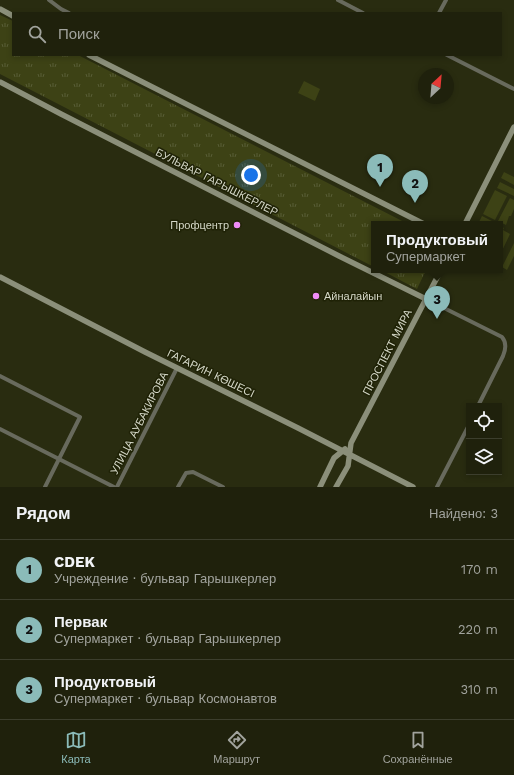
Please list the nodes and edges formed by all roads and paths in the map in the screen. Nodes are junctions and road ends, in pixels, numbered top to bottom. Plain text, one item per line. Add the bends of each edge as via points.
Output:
1 (49, 0) edge
2 (338, 0) edge
3 (446, 0) edge
4 (0, 9) edge
5 (67, 12) edge
6 (361, 12) edge
7 (440, 12) edge
8 (12, 15) edge
9 (91, 56) edge
10 (449, 56) edge
11 (0, 82) edge
12 (514, 89) edge
13 (514, 126) edge
14 (418, 221) edge
15 (466, 221) edge
16 (371, 272) edge
17 (374, 273) edge
18 (439, 273) edge
19 (0, 277) edge
20 (426, 299) junction
21 (177, 368) junction
22 (0, 376) edge
23 (479, 403) edge
24 (0, 429) edge
25 (466, 431) edge
26 (351, 443) junction
27 (343, 451) junction
28 (349, 454) junction
29 (59, 459) junction
30 (45, 487) edge
31 (115, 487) edge
32 (178, 487) edge
33 (223, 487) edge
34 (320, 487) edge
35 (336, 487) edge
36 (413, 487) edge
37 (437, 487) edge

1 - 5 street
2 - 6 street
3 - 7 street
4 - 8 street
9 - 14 street
10 - 12 street
11 - 16 street, БУЛЬВАР ГАРЫШКЕРЛЕР
13 - 15 street
17 - 20 street, БУЛЬВАР ГАРЫШКЕРЛЕР
18 - 20 street, ПРОСПЕКТ МИРА
19 - 21 street, ГАГАРИН КӨШЕСІ
20 - 23 street via 504,340 504,352
20 - 26 street, ПРОСПЕКТ МИРА
21 - 27 street, ГАГАРИН КӨШЕСІ
21 - 31 street, УЛИЦА АУБАКИРОВА
22 - 29 street via 80,416
24 - 29 street
25 - 37 street
26 - 27 street, ПРОСПЕКТ МИРА
26 - 28 street, ПРОСПЕКТ МИРА
27 - 28 street, ГАГАРИН КӨШЕСІ
27 - 34 street, ПРОСПЕКТ МИРА via 334,458
28 - 35 street, ПРОСПЕКТ МИРА via 348,466
28 - 36 street, ГАГАРИН КӨШЕСІ
29 - 30 street
29 - 31 street
32 - 33 street via 186,473 193,472

